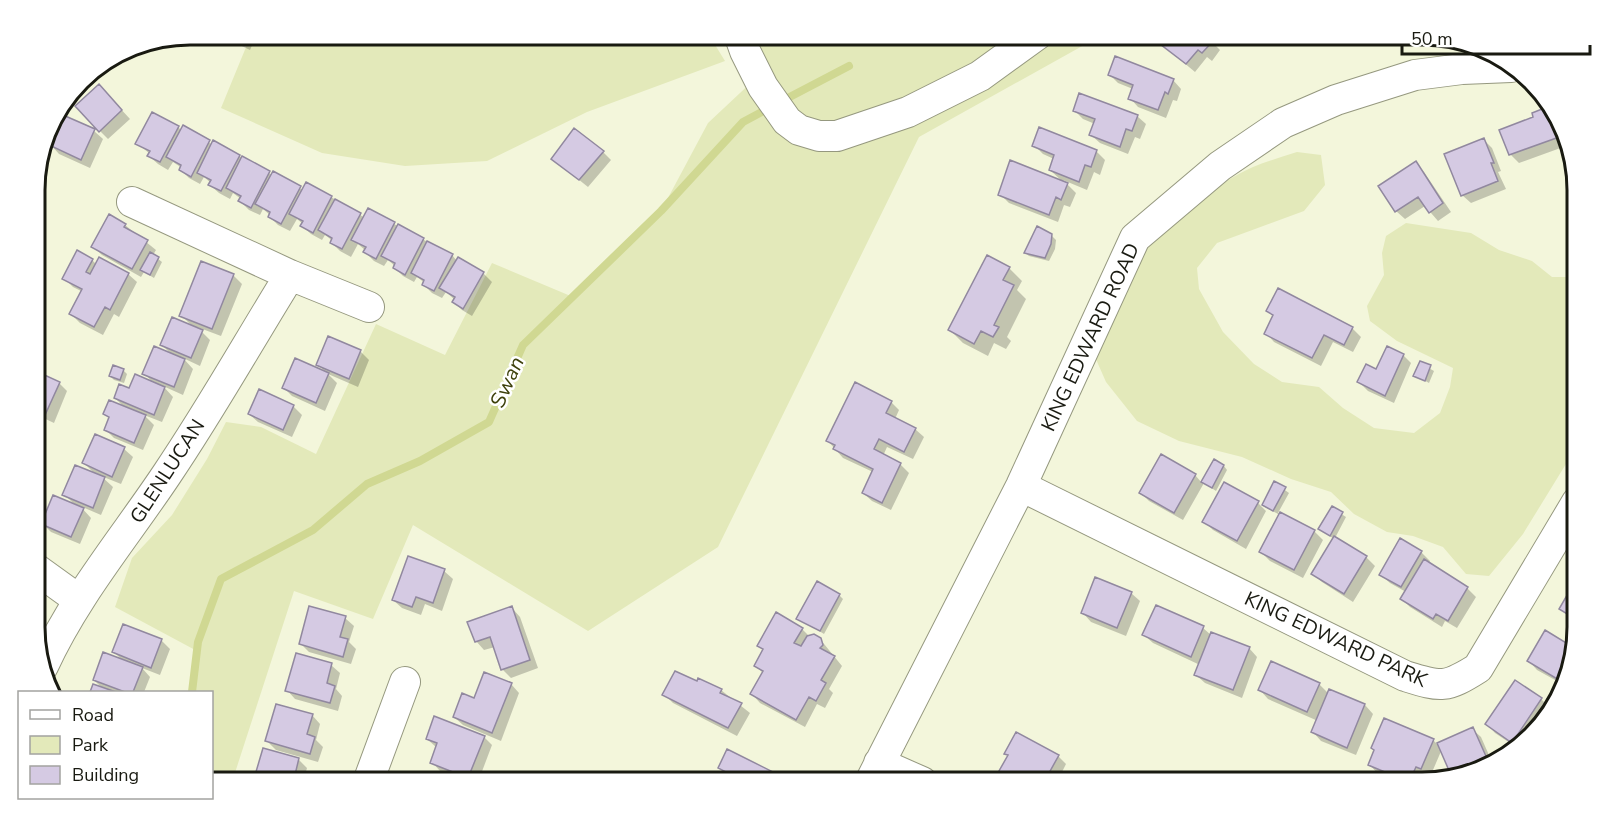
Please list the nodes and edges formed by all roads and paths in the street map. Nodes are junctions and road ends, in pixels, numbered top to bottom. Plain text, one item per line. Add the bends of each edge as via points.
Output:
1 (743, 45) edge
2 (1023, 45) edge
3 (1498, 68) edge
4 (132, 202) dead end
5 (290, 275) junction
6 (369, 307) dead end
7 (1021, 486) junction
8 (1567, 519) edge
9 (45, 575) edge
10 (79, 600) junction
11 (48, 656) edge
12 (405, 682) dead end
13 (373, 772) edge
14 (875, 772) edge

1 - 2 street via 763,87 787,121 799,130 819,136 837,136 908,112 980,76
3 - 7 street, KING EDWARD ROAD via 1415,75 1336,100 1283,123 1220,166 1135,238
4 - 5 street
5 - 6 street
5 - 10 street, GLENLUCAN via 168,472
7 - 8 street, KING EDWARD PARK via 1405,676 1437,685 1458,681 1478,668
7 - 14 street, KING EDWARD ROAD
9 - 10 street
10 - 11 street, GLENLUCAN
12 - 13 street

